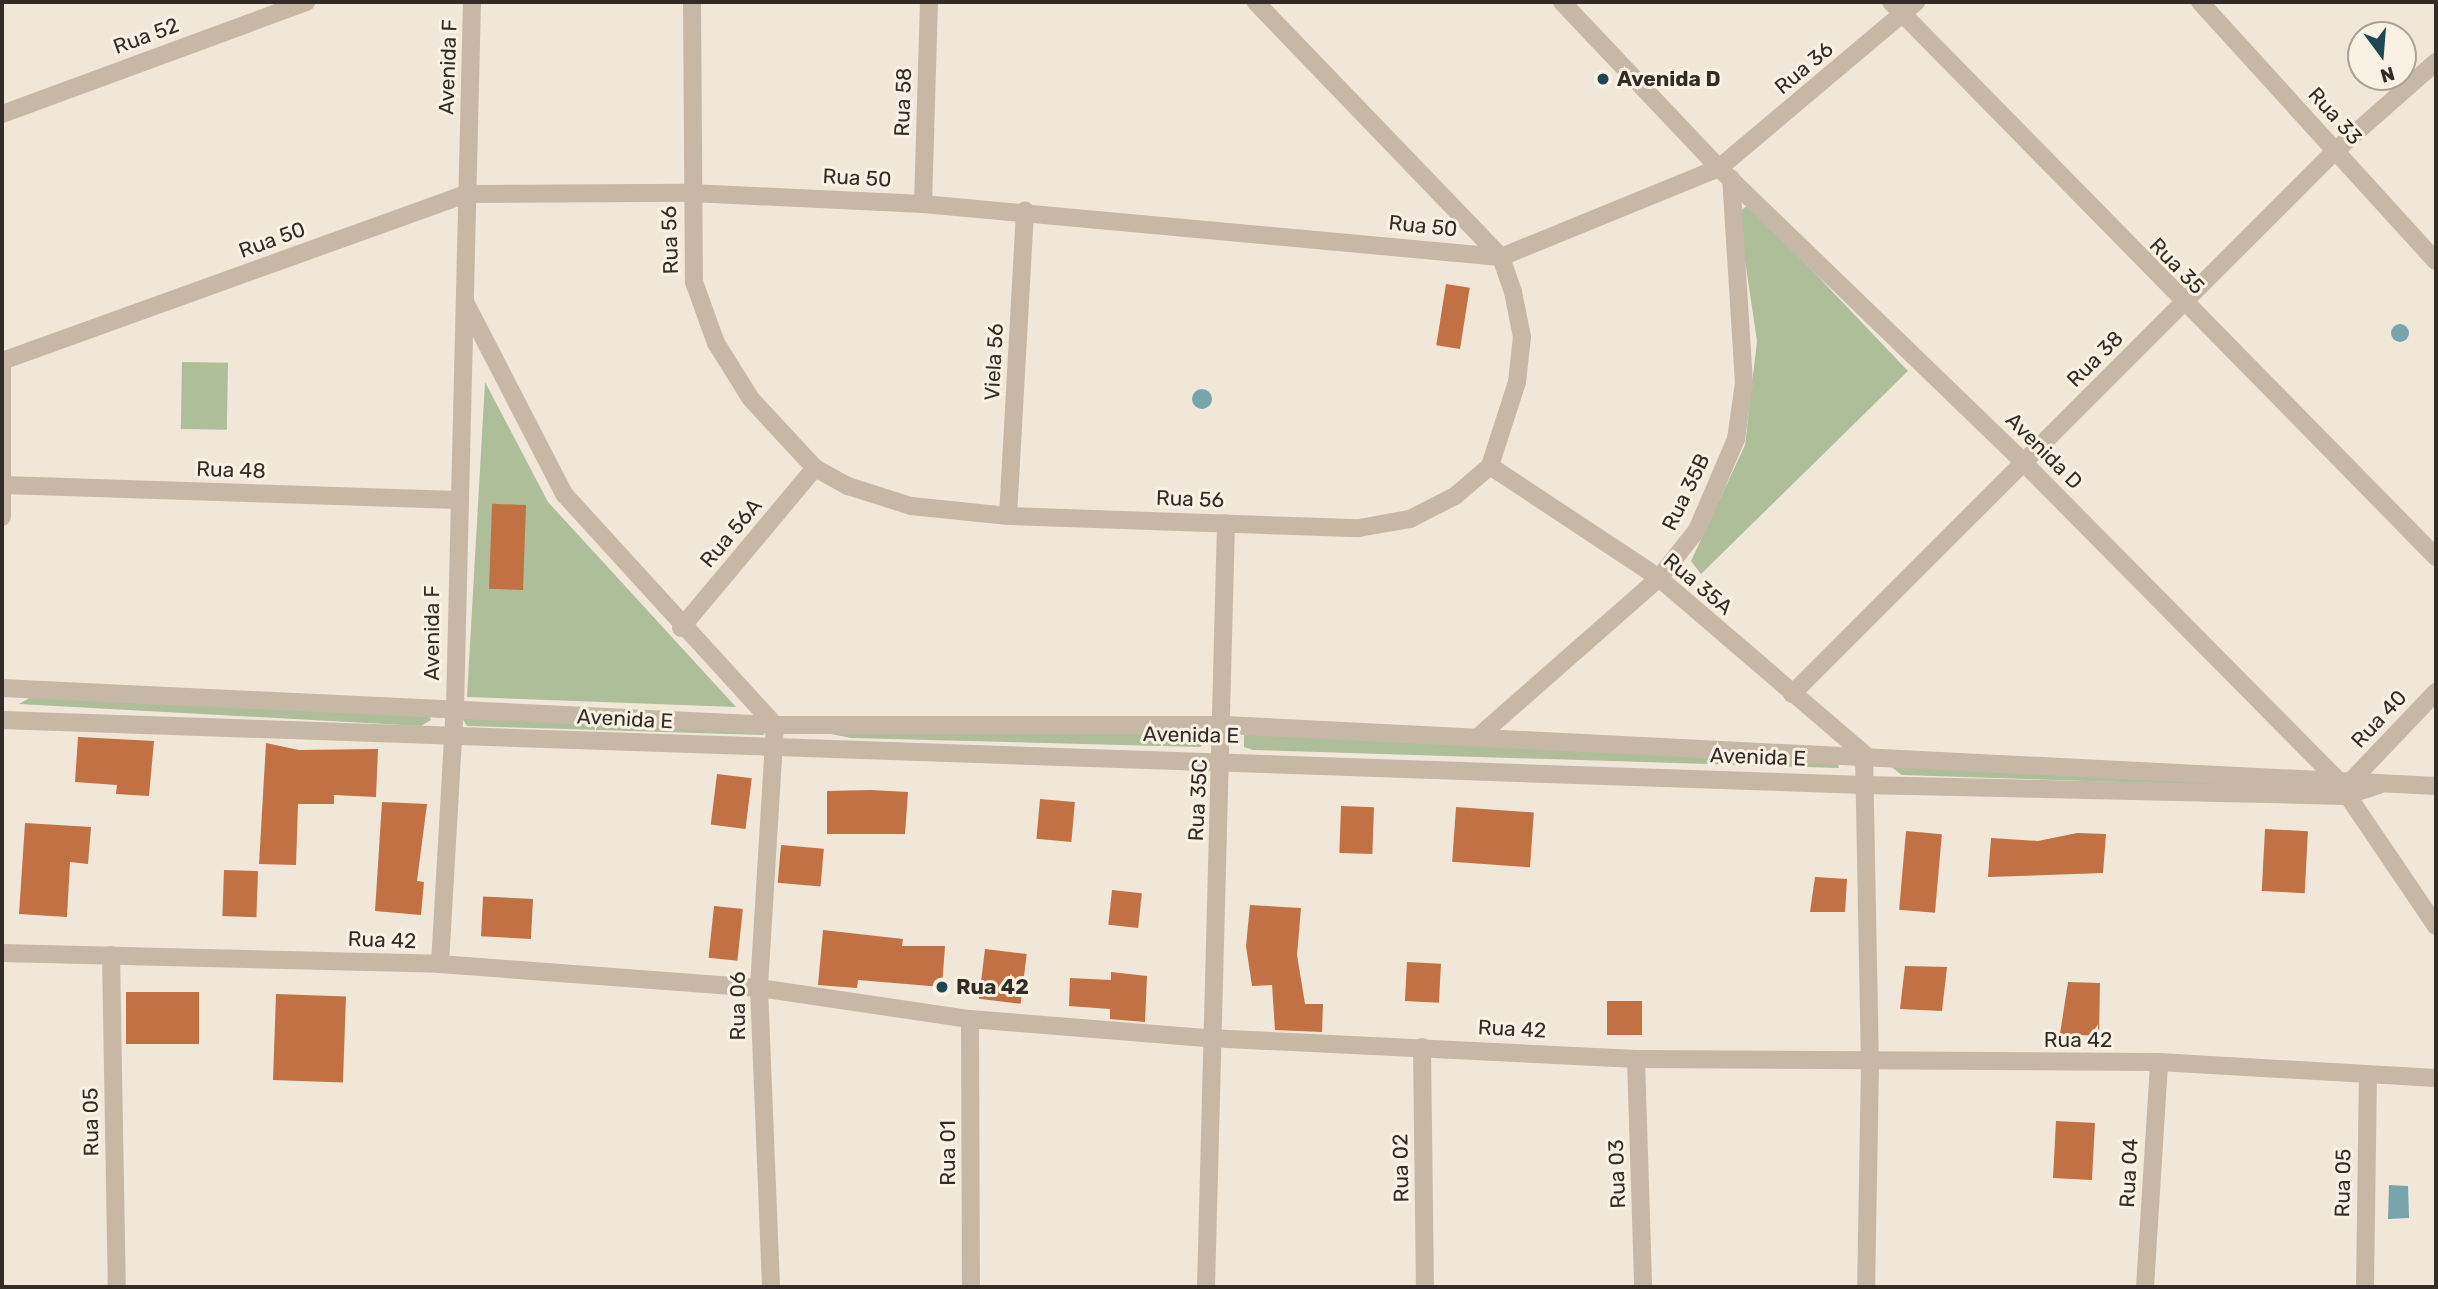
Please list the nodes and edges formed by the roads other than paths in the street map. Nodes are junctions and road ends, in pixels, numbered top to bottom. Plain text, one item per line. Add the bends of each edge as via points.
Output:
1 (306, 2) edge
2 (472, 2) edge
3 (692, 2) edge
4 (929, 2) edge
5 (1256, 2) edge
6 (1562, 2) edge
7 (1891, 2) edge
8 (1916, 2) edge
9 (2200, 2) edge
10 (1904, 15) junction
11 (2436, 62) edge
12 (2, 114) edge
13 (2335, 151) junction
14 (1725, 173) junction
15 (691, 193) junction
16 (467, 194) junction
17 (923, 204) junction
18 (1025, 210) junction
19 (1501, 257) junction
20 (2436, 261) edge
21 (465, 302) junction
22 (2182, 303) junction
23 (2, 361) edge
24 (2024, 463) junction
25 (1490, 466) junction
26 (815, 468) junction
27 (4, 485) junction
28 (456, 500) junction
29 (1008, 516) junction
30 (2, 517) edge
31 (1226, 523) junction
32 (2436, 557) edge
33 (1659, 578) junction
34 (681, 628) junction
35 (2, 688) edge
36 (2436, 692) edge
37 (1792, 694) junction
38 (455, 707) junction
39 (2, 720) edge
40 (775, 725) junction
41 (1225, 725) junction
42 (453, 733) junction
43 (1478, 737) junction
44 (775, 750) junction
45 (1864, 754) junction
46 (1223, 758) junction
47 (2179, 770) junction
48 (2335, 777) junction
49 (2354, 778) junction
50 (1864, 785) junction
51 (2378, 785) junction
52 (2436, 786) edge
53 (2180, 792) junction
54 (2345, 796) junction
55 (2436, 926) edge
56 (2, 953) edge
57 (111, 955) junction
58 (440, 964) junction
59 (759, 988) junction
60 (970, 1019) junction
61 (1208, 1038) junction
62 (1422, 1047) junction
63 (1636, 1059) junction
64 (2159, 1062) junction
65 (1870, 1064) junction
66 (2368, 1079) junction
67 (2436, 1079) edge
68 (117, 1287) edge
69 (771, 1287) edge
70 (971, 1287) edge
71 (1206, 1287) edge
72 (1425, 1287) edge
73 (1643, 1287) edge
74 (1866, 1287) edge
75 (2146, 1287) edge
76 (2365, 1287) edge

1 - 12 street, Rua 52
2 - 16 street, Avenida F
3 - 15 street, Rua 56
4 - 17 street, Rua 58
5 - 19 street
6 - 14 street, Avenida D
7 - 10 street, Rua 35
8 - 10 street, Rua 36
9 - 13 street, Rua 33
10 - 14 street, Rua 36
10 - 22 street, Rua 35
11 - 13 street, Rua 38
13 - 20 street, Rua 33
13 - 22 street, Rua 38
14 - 19 street, Rua 50
14 - 24 street, Avenida D
14 - 33 street, Rua 35B via 1745,327 1736,439 1697,530
15 - 16 street, Rua 50
15 - 17 street, Rua 50
15 - 26 street, Rua 56 via 694,282 716,344 751,399
16 - 21 street, Avenida F
16 - 23 street, Rua 50
17 - 18 street, Rua 50
18 - 19 street, Rua 50
18 - 29 street, Viela 56
19 - 25 street via 1522,337 1517,382
21 - 28 street, Avenida F
21 - 34 street, Avenida F via 564,494
22 - 24 street, Rua 38
22 - 32 street, Rua 35
23 - 27 street
24 - 37 street, Rua 38
24 - 48 street, Avenida D
25 - 31 street, Rua 56 via 1455,496 1410,519 1359,528
25 - 33 street, Rua 35A
26 - 29 street, Rua 56 via 848,486 911,506
26 - 34 street, Rua 56A
27 - 28 street, Rua 48
27 - 30 street
28 - 38 street, Avenida F
29 - 31 street, Rua 56
31 - 41 street, Rua 35C
33 - 37 street, Rua 35A
33 - 43 street, Rua 35B
34 - 40 street, Avenida F
35 - 38 street, Avenida E
36 - 49 street, Rua 40
37 - 45 street, Rua 35A
38 - 40 street, Avenida E
38 - 42 street, Avenida F
39 - 42 street, Avenida E
40 - 41 street, Avenida E
40 - 44 street, Rua 06
41 - 43 street, Avenida E
41 - 46 street, Rua 35C
42 - 44 street, Avenida E
42 - 58 street, Avenida F
43 - 45 street, Avenida E
44 - 46 street, Avenida E
44 - 59 street, Rua 06
45 - 47 street, Avenida E
45 - 50 street
46 - 50 street, Avenida E
46 - 61 street, Rua 35C
47 - 48 street, Avenida E
47 - 53 street
48 - 49 street, Avenida E
48 - 54 street, Avenida D
49 - 51 street, Avenida E
50 - 53 street, Avenida E
50 - 65 street
51 - 52 street, Avenida E
51 - 54 street, Avenida E
53 - 54 street, Avenida E
54 - 55 street, Avenida D
56 - 57 street, Rua 42
57 - 58 street, Rua 42
57 - 68 street, Rua 05
58 - 59 street, Rua 42
59 - 60 street, Rua 42
59 - 69 street, Rua 06
60 - 61 street, Rua 42
60 - 70 street, Rua 01
61 - 62 street, Rua 42
61 - 71 street, Rua 35C
62 - 63 street, Rua 42
62 - 72 street, Rua 02
63 - 65 street, Rua 42
63 - 73 street, Rua 03
64 - 65 street, Rua 42
64 - 66 street, Rua 42
64 - 75 street, Rua 04
65 - 74 street
66 - 67 street, Rua 42
66 - 76 street, Rua 05

